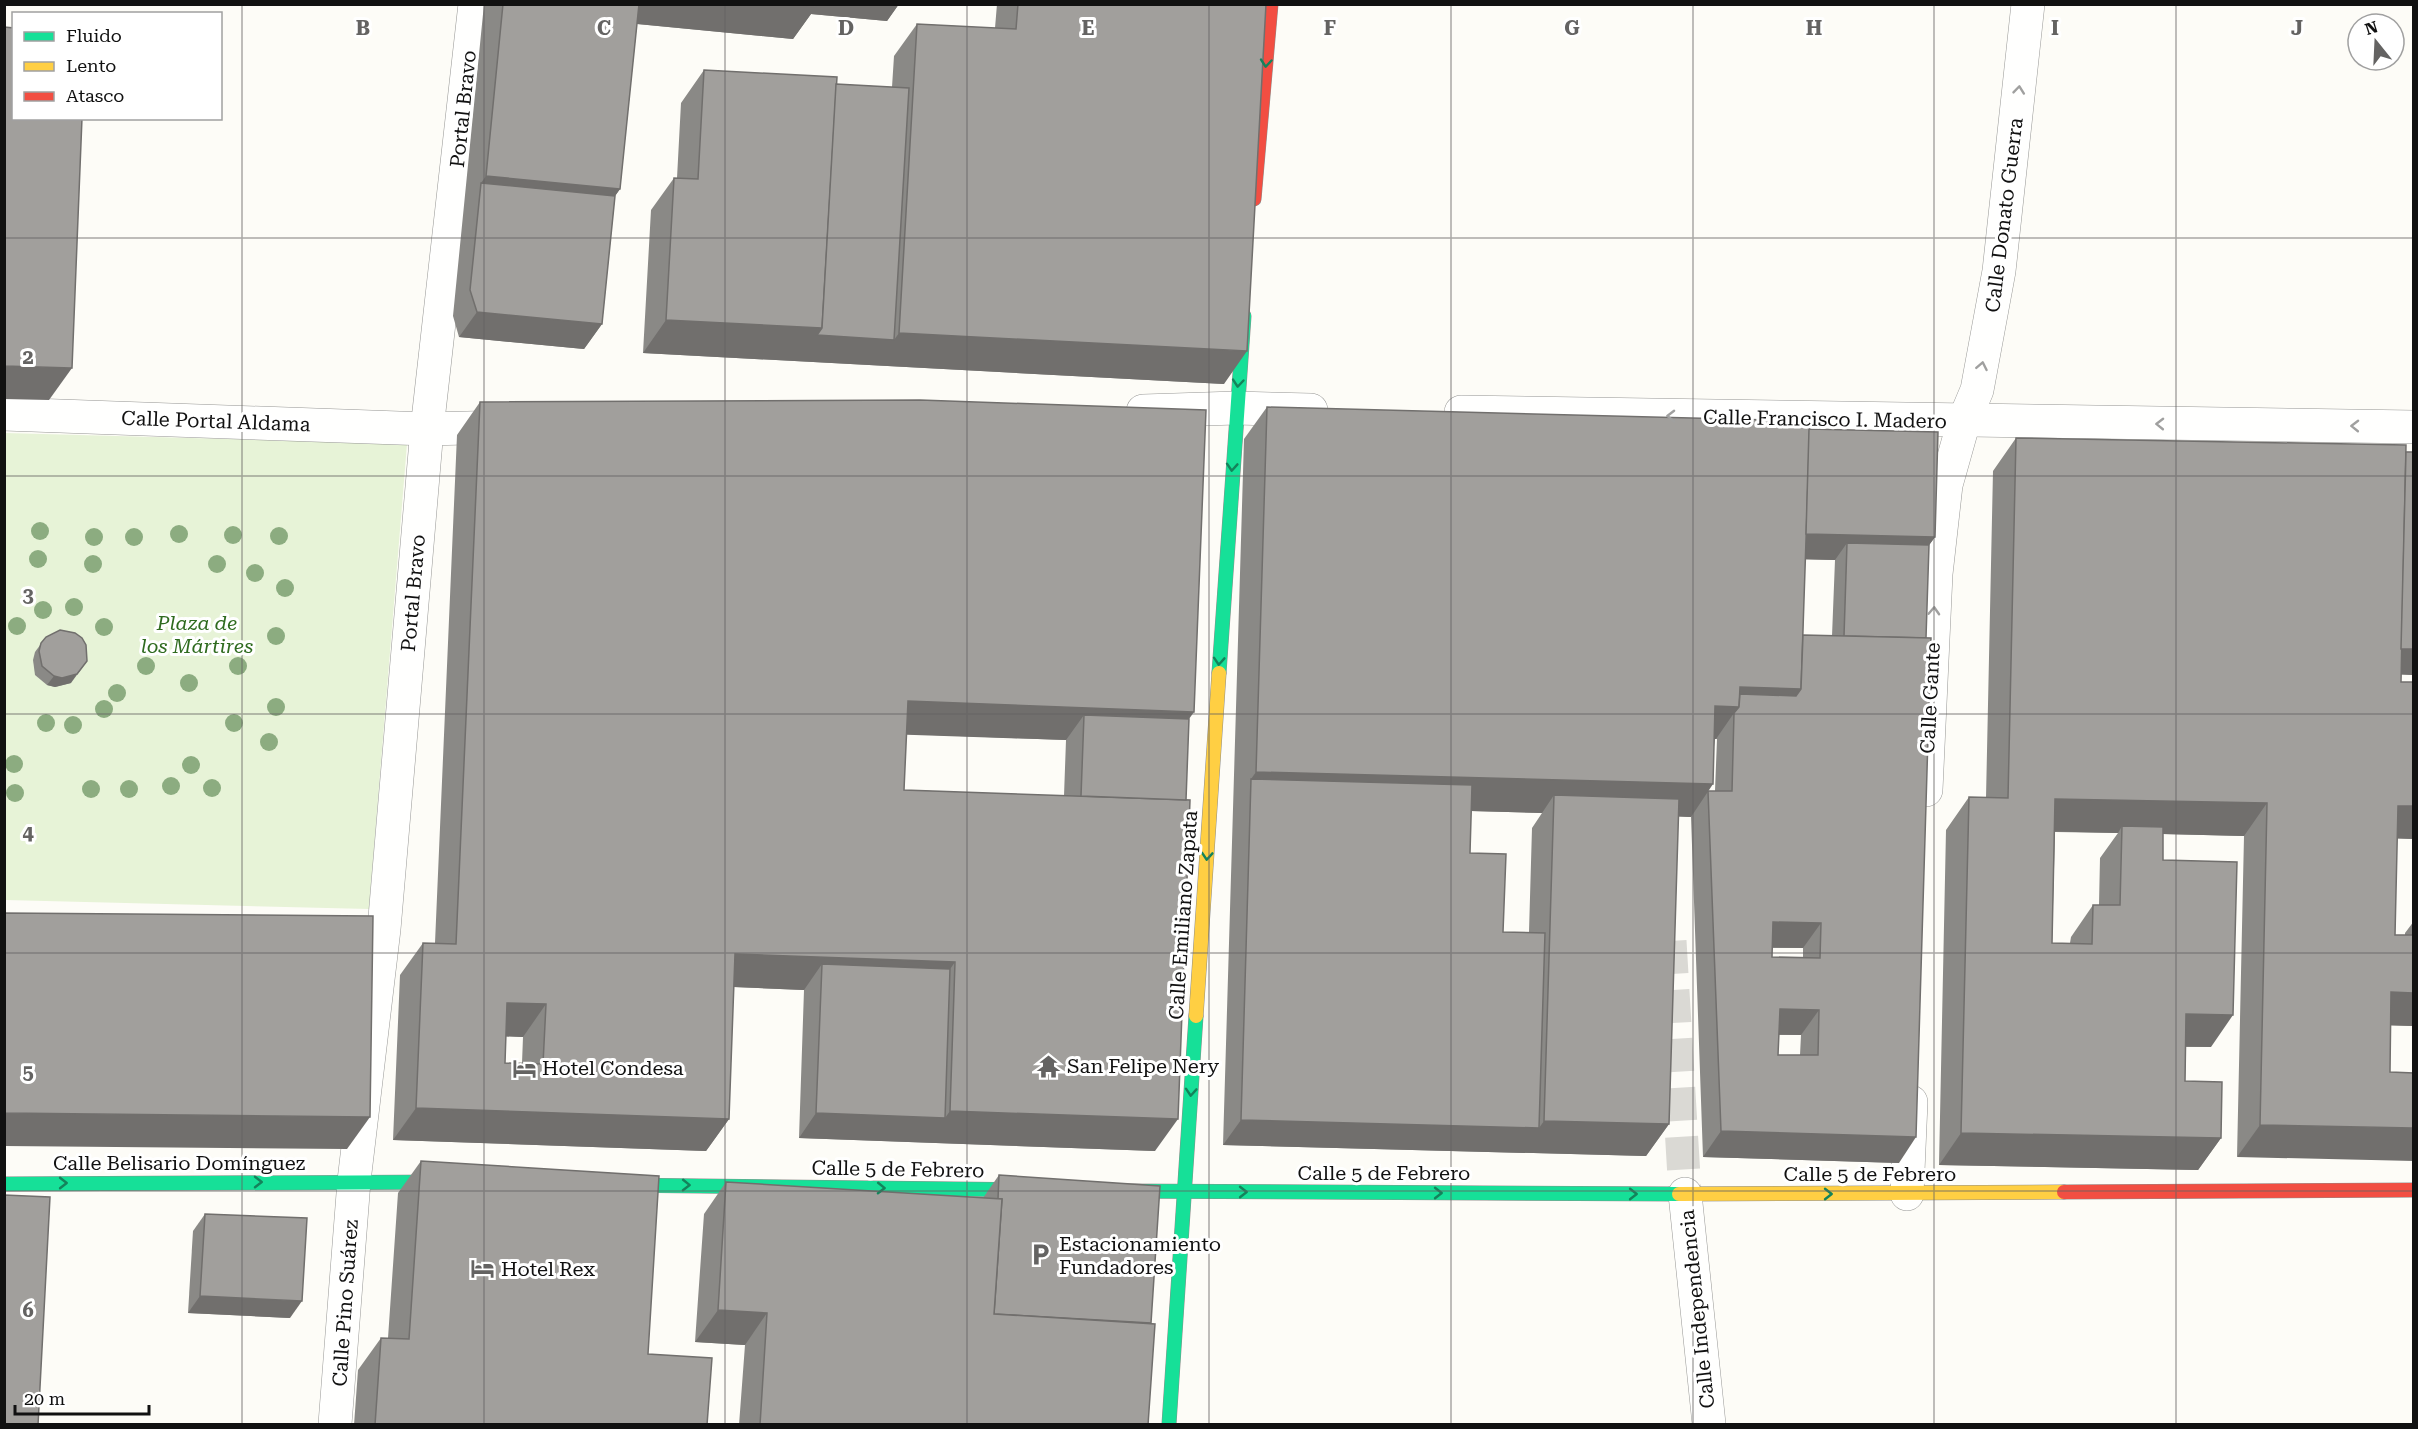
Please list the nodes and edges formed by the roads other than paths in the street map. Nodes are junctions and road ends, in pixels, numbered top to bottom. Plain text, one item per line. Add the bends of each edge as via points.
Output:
1 (475, 4) edge
2 (1271, 4) edge
3 (2028, 4) edge
4 (1252, 218) edge
5 (1245, 302) edge
6 (1236, 408) junction
7 (1343, 410) edge
8 (1117, 411) edge
9 (1427, 412) edge
10 (4, 414) edge
11 (1964, 421) junction
12 (534, 426) edge
13 (2414, 427) edge
14 (427, 429) junction
15 (1924, 824) edge
16 (1913, 1074) edge
17 (354, 1181) junction
18 (461, 1182) edge
19 (4, 1184) edge
20 (603, 1184) edge
21 (1054, 1190) edge
22 (2414, 1190) edge
23 (1102, 1191) edge
24 (1185, 1192) junction
25 (1685, 1194) junction
26 (1907, 1194) junction
27 (335, 1425) edge
28 (1169, 1425) edge
29 (1709, 1425) edge

1 - 14 street, Portal Bravo
2 -> 4 street
11 -> 3 street, Calle Donato Guerra via 1977,390 1999,271
5 -> 6 street, Calle Emiliano Zapata
6 - 7 street
6 - 8 street
6 -> 24 street, Calle Emiliano Zapata
11 -> 9 street, Calle Francisco I. Madero
10 - 14 street, Calle Portal Aldama
13 -> 11 street, Calle Francisco I. Madero
15 -> 11 street, Calle Gante via 1936,574 1946,485
12 - 14 street, Calle Portal Aldama
14 - 17 street, Portal Bravo via 372,929
16 - 26 street
17 - 18 street
19 -> 17 street, Calle Belisario Domínguez
17 - 27 street, Calle Pino Suárez
20 -> 21 street, Calle 5 de Febrero
22 - 26 street, Calle 5 de Febrero
23 - 24 street, Calle 5 de Febrero
24 -> 25 street, Calle 5 de Febrero
24 - 28 street, Calle Emiliano Zapata
25 -> 26 street, Calle 5 de Febrero
25 - 29 street, Calle Independencia

